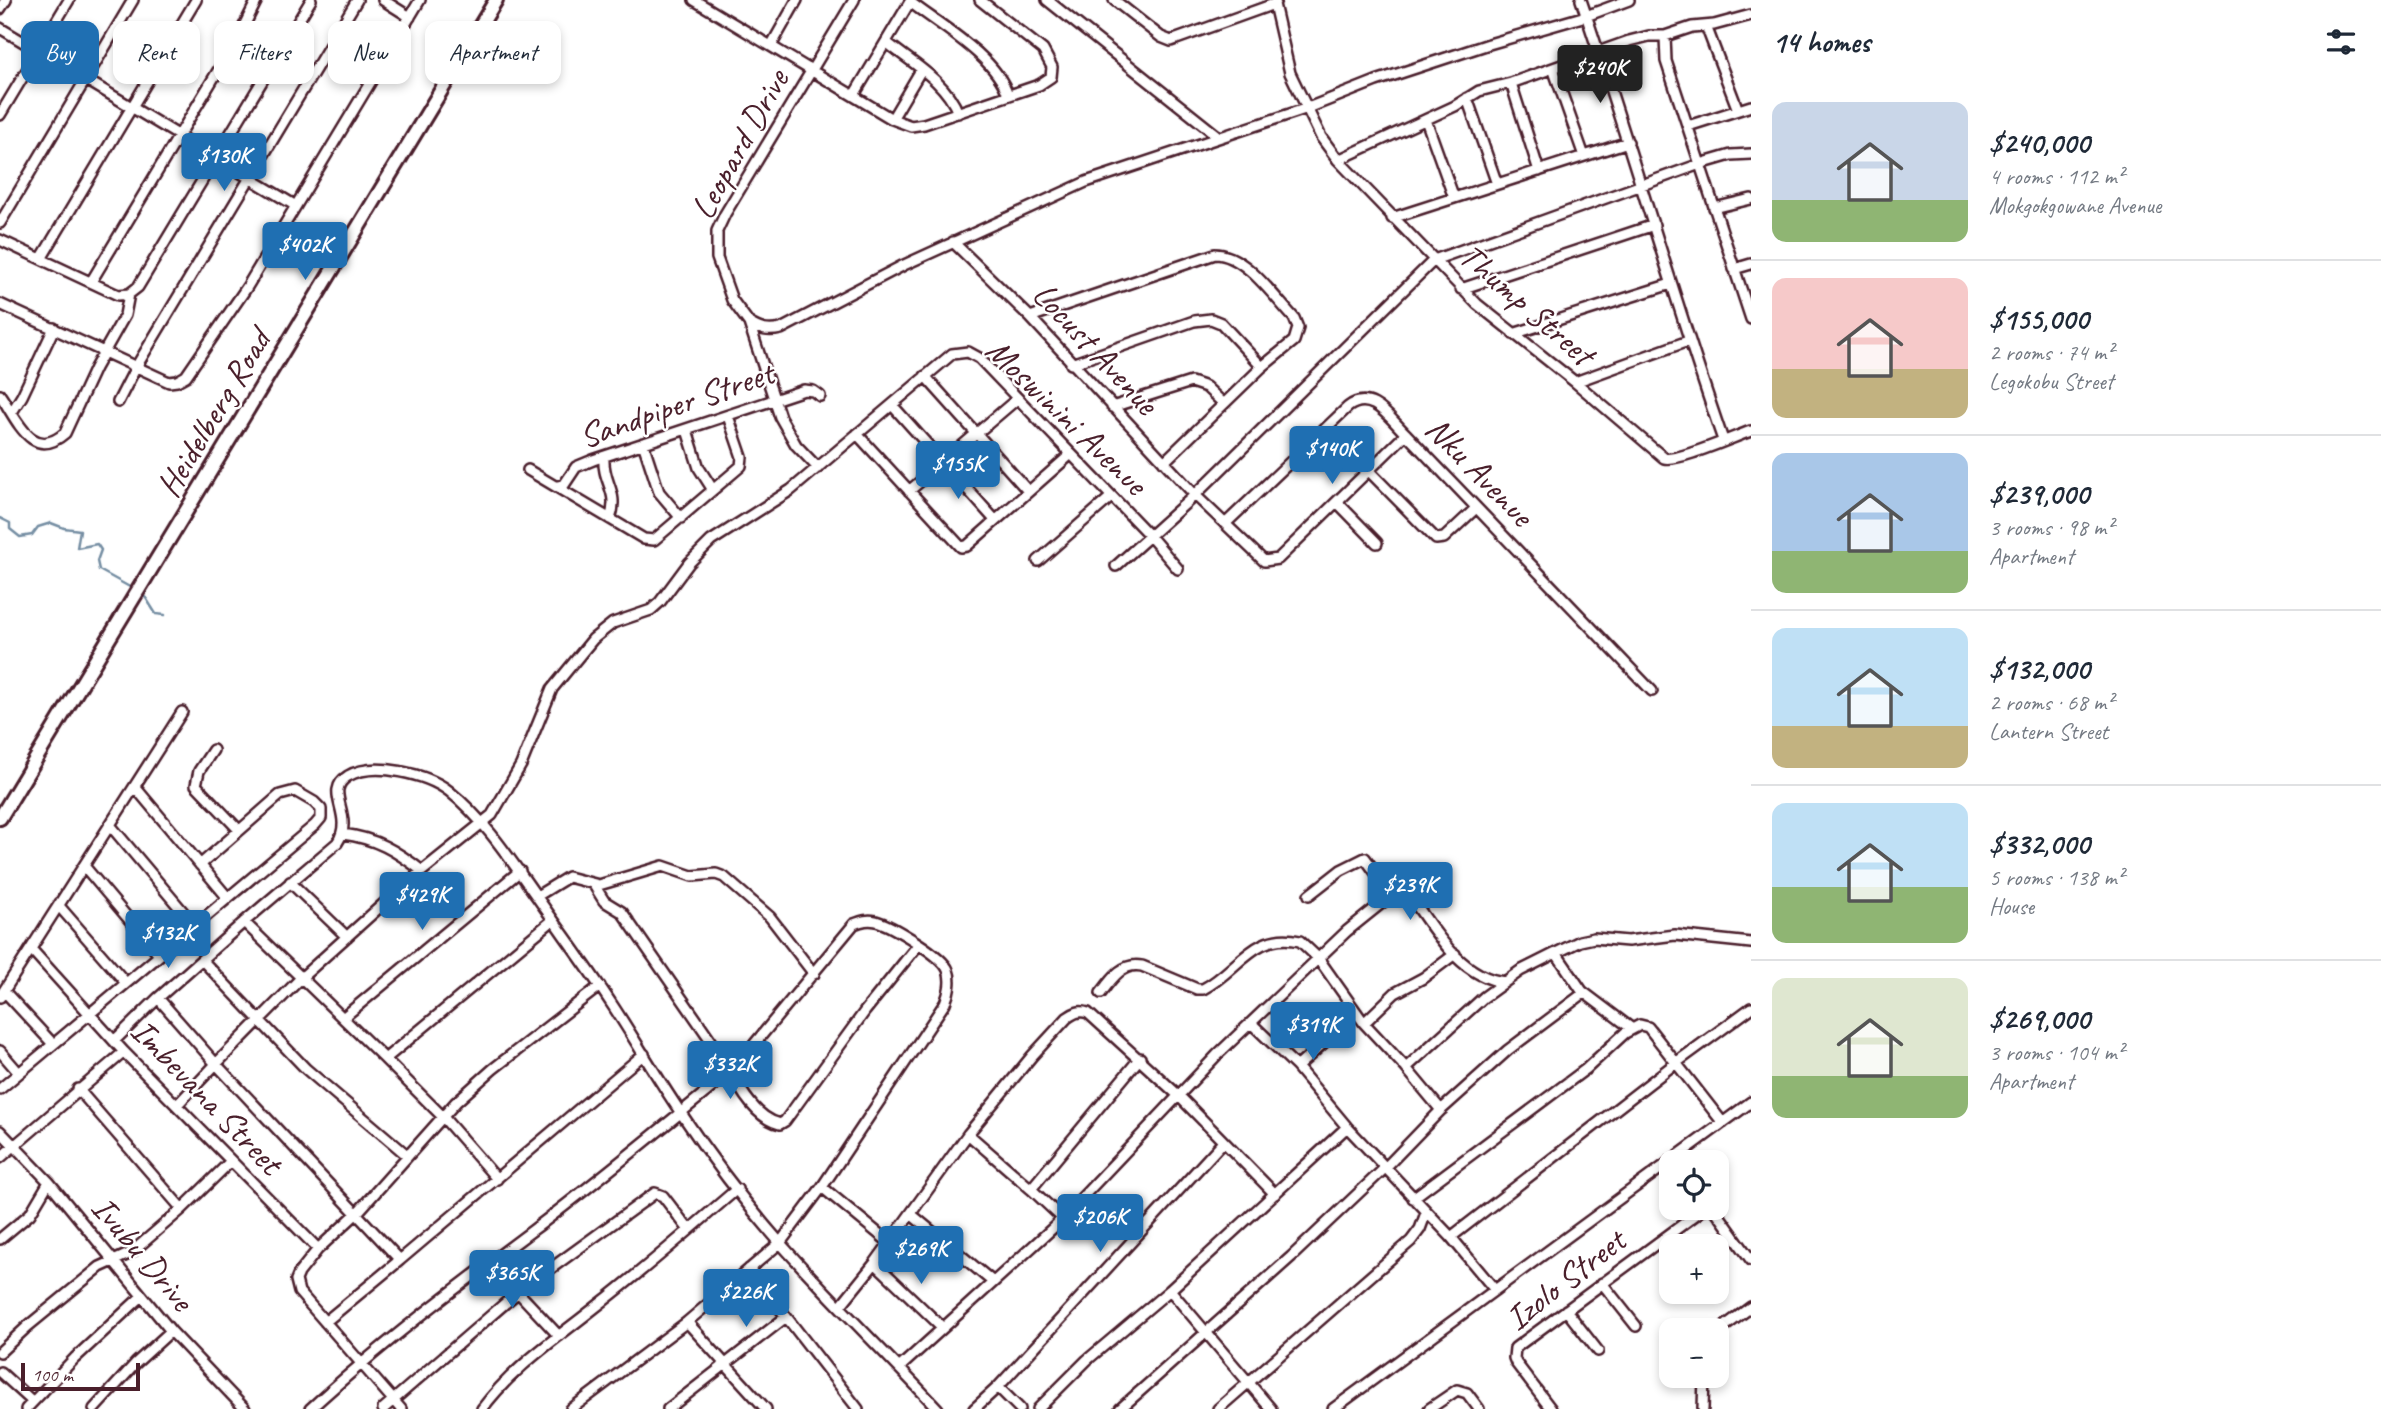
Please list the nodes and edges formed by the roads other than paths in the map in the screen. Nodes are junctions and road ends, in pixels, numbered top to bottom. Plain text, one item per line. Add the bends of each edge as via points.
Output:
1 (6, 0) edge
2 (69, 0) edge
3 (133, 0) edge
4 (196, 0) edge
5 (257, 0) edge
6 (311, 0) edge
7 (358, 0) edge
8 (383, 0) edge
9 (420, 0) edge
10 (496, 0) edge
11 (694, 0) edge
12 (783, 0) edge
13 (854, 0) edge
14 (980, 0) edge
15 (1047, 0) edge
16 (1115, 0) edge
17 (1581, 0) edge
18 (1629, 0) edge
19 (911, 1) edge
20 (1275, 2) edge
21 (796, 3) edge
22 (0, 9) edge
23 (1751, 15) edge
24 (1586, 16) junction
25 (410, 17) junction
26 (56, 21) edge
27 (1706, 26) junction
28 (0, 28) edge
29 (1665, 36) junction
30 (21, 41) edge
31 (886, 42) junction
32 (771, 46) junction
33 (1598, 52) junction
34 (99, 56) edge
35 (1553, 68) junction
36 (812, 69) junction
37 (921, 70) junction
38 (21, 80) edge
39 (1511, 83) junction
40 (82, 84) edge
41 (93, 84) edge
42 (854, 94) junction
43 (1008, 95) junction
44 (1467, 98) junction
45 (1751, 106) edge
46 (132, 107) junction
47 (1308, 108) junction
48 (1738, 110) junction
49 (958, 113) junction
50 (0, 115) edge
51 (892, 119) junction
52 (1426, 120) junction
53 (1688, 126) junction
54 (179, 135) junction
55 (1219, 137) junction
56 (1628, 142) junction
57 (1751, 154) edge
58 (1584, 156) junction
59 (216, 158) junction
60 (1338, 160) junction
61 (1700, 164) junction
62 (1539, 170) junction
63 (250, 178) junction
64 (1497, 184) junction
65 (1642, 186) junction
66 (1454, 198) junction
67 (1751, 199) edge
68 (296, 206) junction
69 (1714, 208) junction
70 (1392, 218) junction
71 (0, 223) edge
72 (1654, 225) junction
73 (0, 240) edge
74 (953, 242) junction
75 (41, 259) junction
76 (1434, 260) junction
77 (1751, 264) edge
78 (1734, 269) junction
79 (91, 282) junction
80 (1671, 284) junction
81 (1461, 289) junction
82 (129, 294) junction
83 (1, 308) edge
84 (1030, 317) junction
85 (1751, 319) edge
86 (749, 323) junction
87 (54, 328) junction
88 (1513, 334) junction
89 (1688, 341) junction
90 (104, 352) junction
91 (1071, 364) junction
92 (136, 367) junction
93 (1262, 367) junction
94 (925, 376) junction
95 (1574, 382) junction
96 (0, 395) edge
97 (820, 396) dead end
98 (1017, 399) junction
99 (774, 401) junction
100 (118, 402) dead end
101 (1224, 404) junction
102 (892, 405) junction
103 (1112, 407) junction
104 (12, 412) junction
105 (728, 416) junction
106 (687, 430) junction
107 (1751, 432) edge
108 (857, 433) junction
109 (977, 434) junction
110 (1406, 434) junction
111 (1723, 440) junction
112 (643, 443) junction
113 (1070, 455) junction
114 (604, 457) junction
115 (942, 462) junction
116 (1164, 462) junction
117 (818, 468) junction
118 (527, 470) dead end
119 (1369, 471) junction
120 (558, 486) junction
121 (713, 490) junction
122 (909, 491) junction
123 (1028, 491) junction
124 (1195, 495) junction
125 (1111, 497) junction
126 (1337, 502) junction
127 (1475, 509) junction
128 (681, 518) junction
129 (610, 519) junction
130 (995, 520) junction
131 (1225, 524) junction
132 (1149, 535) junction
133 (1377, 543) dead end
134 (1038, 561) dead end
135 (1116, 566) dead end
136 (1178, 569) dead end
137 (1652, 691) dead end
138 (182, 712) dead end
139 (213, 750) dead end
140 (135, 787) junction
141 (0, 818) edge
142 (482, 822) junction
143 (110, 825) junction
144 (239, 831) junction
145 (343, 834) junction
146 (200, 865) junction
147 (84, 866) junction
148 (422, 871) junction
149 (520, 871) junction
150 (290, 882) junction
151 (594, 885) junction
152 (1393, 894) junction
153 (1309, 895) dead end
154 (537, 896) junction
155 (228, 898) junction
156 (59, 906) junction
157 (553, 920) junction
158 (244, 922) junction
159 (195, 926) junction
160 (348, 937) junction
161 (1751, 943) edge
162 (918, 944) junction
163 (31, 949) junction
164 (1556, 953) junction
165 (1455, 954) junction
166 (159, 956) junction
167 (1318, 958) junction
168 (202, 960) junction
169 (814, 974) junction
170 (301, 978) junction
171 (1505, 982) junction
172 (126, 983) junction
173 (600, 986) junction
174 (1101, 993) dead end
175 (1584, 993) junction
176 (2, 994) edge
177 (158, 998) junction
178 (1751, 1008) edge
179 (1357, 1013) junction
180 (89, 1014) junction
181 (344, 1017) junction
182 (258, 1020) junction
183 (1251, 1023) junction
184 (1364, 1023) junction
185 (1631, 1028) junction
186 (114, 1041) junction
187 (53, 1044) junction
188 (0, 1051) edge
189 (124, 1052) junction
190 (644, 1055) junction
191 (1140, 1058) junction
192 (386, 1059) junction
193 (1677, 1062) junction
194 (216, 1063) junction
195 (1297, 1067) junction
196 (1406, 1068) junction
197 (732, 1071) junction
198 (19, 1073) junction
199 (0, 1089) edge
200 (78, 1089) junction
201 (1178, 1095) junction
202 (1751, 1102) edge
203 (177, 1105) junction
204 (1441, 1110) junction
205 (680, 1113) junction
206 (443, 1117) junction
207 (1723, 1123) junction
208 (1347, 1127) junction
209 (0, 1131) edge
210 (968, 1134) junction
211 (1223, 1142) junction
212 (14, 1146) junction
213 (408, 1156) junction
214 (0, 1158) edge
215 (230, 1162) junction
216 (1386, 1167) junction
217 (497, 1179) junction
218 (49, 1182) junction
219 (822, 1187) junction
220 (737, 1189) junction
221 (1031, 1189) junction
222 (1275, 1194) junction
223 (1413, 1198) junction
224 (182, 1209) junction
225 (357, 1213) junction
226 (1426, 1213) junction
227 (912, 1215) junction
228 (1062, 1218) junction
229 (1690, 1220) edge
230 (1722, 1220) edge
231 (689, 1230) junction
232 (1451, 1237) junction
233 (0, 1239) edge
234 (780, 1243) junction
235 (890, 1243) junction
236 (318, 1249) junction
237 (400, 1260) junction
238 (1751, 1260) edge
239 (112, 1261) junction
240 (489, 1261) junction
241 (875, 1263) junction
242 (749, 1269) junction
243 (993, 1282) junction
244 (1602, 1283) junction
245 (1170, 1290) junction
246 (1495, 1290) junction
247 (517, 1293) junction
248 (142, 1296) junction
249 (841, 1306) junction
250 (1751, 1307) edge
251 (1566, 1310) junction
252 (786, 1317) junction
253 (325, 1322) junction
254 (687, 1322) junction
255 (1729, 1323) edge
256 (1636, 1326) dead end
257 (943, 1328) junction
258 (171, 1331) junction
259 (1206, 1334) junction
260 (559, 1336) junction
261 (0, 1352) edge
262 (1598, 1352) dead end
263 (361, 1362) junction
264 (725, 1364) junction
265 (900, 1367) junction
266 (0, 1372) edge
267 (1248, 1382) junction
268 (999, 1387) junction
269 (1704, 1388) edge
270 (393, 1401) junction
271 (29, 1405) edge
272 (680, 1406) edge
273 (94, 1409) edge
274 (245, 1409) edge
275 (310, 1409) edge
276 (383, 1409) edge
277 (401, 1409) edge
278 (482, 1409) edge
279 (571, 1409) edge
280 (668, 1409) edge
281 (766, 1409) edge
282 (858, 1409) edge
283 (938, 1409) edge
284 (974, 1409) edge
285 (1020, 1409) edge
286 (1038, 1409) edge
287 (1120, 1409) edge
288 (1218, 1409) edge
289 (1271, 1409) edge
290 (1333, 1409) edge
291 (1429, 1409) edge
292 (1479, 1409) edge
293 (1551, 1409) edge
294 (1703, 1409) edge

1 - 22 street
2 - 26 street
3 - 34 street
4 - 46 street
5 - 54 street
6 - 59 street
7 - 63 street
8 - 25 street
9 - 25 street
10 - 141 main road, Heidelberg Road
11 - 32 street
12 - 21 street
13 - 36 street, Leopard Drive
14 - 43 street via 1043,50 1052,67 1045,82
15 - 55 street
16 - 20 street via 1171,41
17 - 24 street
18 - 24 street
19 - 31 street
19 - 43 street via 990,64
20 - 47 street, Thump Street via 1290,73
21 - 32 street
23 - 27 street
24 - 33 street
24 - 47 street via 1376,81
25 - 68 street
27 - 29 street
27 - 48 street
28 - 30 street
29 - 33 street via 1641,38
29 - 53 street via 1666,61
31 - 37 street
31 - 42 street
32 - 36 street
33 - 35 street
33 - 56 street
35 - 39 street
35 - 58 street
36 - 42 street
36 - 86 street, Leopard Drive via 717,231 717,258 732,300
37 - 49 street via 947,91
37 - 51 street
38 - 50 street
39 - 44 street
39 - 62 street
40 - 71 street
41 - 46 street
42 - 51 street
43 - 49 street
44 - 52 street
44 - 64 street
45 - 48 street
46 - 54 street
46 - 75 street
47 - 55 street
47 - 60 street, Thump Street
48 - 53 street
49 - 51 street via 917,126
52 - 60 street
52 - 66 street
53 - 61 street
54 - 59 street
54 - 79 street
55 - 74 street via 1086,182
56 - 58 street
56 - 65 street
57 - 61 street
58 - 62 street
59 - 63 street
59 - 82 street via 138,287
60 - 70 street, Thump Street
61 - 65 street
61 - 69 street
62 - 64 street
63 - 68 street
63 - 92 street
64 - 66 street
65 - 72 street
65 - 76 street
66 - 70 street
67 - 69 street
68 - 92 street via 186,376 169,382
69 - 78 street
70 - 76 street, Thump Street
72 - 80 street
72 - 81 street
73 - 75 street
74 - 84 street, Locust Avenue
74 - 86 street via 781,329 760,329
75 - 79 street
76 - 81 street, Thump Street
76 - 124 street
77 - 78 street
78 - 85 street
79 - 82 street via 118,295
80 - 88 street
80 - 89 street
81 - 88 street, Thump Street
82 - 90 street via 125,315
83 - 87 street
84 - 91 street, Locust Avenue
84 - 93 street via 1223,254 1247,268 1297,323 1294,341
86 - 99 street, Leopard Drive
87 - 90 street
87 - 104 street
88 - 95 street, Thump Street
89 - 95 street
89 - 111 street
90 - 92 street
90 - 104 street via 58,439 35,442
91 - 93 street via 1211,319 1222,323
91 - 103 street, Locust Avenue
92 - 100 street
93 - 101 street
94 - 98 street, Moswinini Avenue via 952,355 968,352
94 - 102 street, Moswinini Avenue
94 - 109 street
95 - 111 street, Thump Street via 1664,458 1678,458
96 - 104 street
97 - 99 street, Sandpiper Street via 804,390
98 - 109 street
98 - 113 street, Moswinini Avenue
99 - 105 street, Sandpiper Street
99 - 117 street, Leopard Drive via 788,433
101 - 103 street via 1206,387 1191,382
101 - 116 street
102 - 108 street, Moswinini Avenue
102 - 115 street
103 - 116 street, Locust Avenue
105 - 106 street, Sandpiper Street
105 - 121 street via 742,462
106 - 112 street, Sandpiper Street
106 - 121 street via 699,468
107 - 111 street, Thump Street
108 - 117 street, Moswinini Avenue
108 - 122 street
109 - 115 street
109 - 123 street
110 - 119 street
110 - 127 street, Nku Avenue
110 - 131 street, Nku Avenue via 1374,403 1353,403
112 - 114 street, Sandpiper Street
112 - 128 street via 659,492
113 - 123 street
113 - 125 street, Moswinini Avenue
114 - 120 street, Sandpiper Street via 576,467 564,485
114 - 129 street via 615,501
115 - 122 street
115 - 130 street
116 - 124 street, Locust Avenue
117 - 142 street, Moswinini Avenue via 711,541 651,610 613,622 593,639 552,689 521,765 501,803
118 - 120 street
119 - 126 street
119 - 127 street via 1436,539 1444,538
120 - 129 street
121 - 128 street
122 - 130 street via 961,547
123 - 130 street
124 - 131 street, Locust Avenue
124 - 132 street
125 - 132 street, Moswinini Avenue
125 - 134 street
126 - 131 street, Locust Avenue via 1278,559 1269,562
126 - 133 street
127 - 137 street, Nku Avenue
128 - 129 street via 649,540
132 - 135 street
132 - 136 street, Moswinini Avenue
138 - 140 street
139 - 144 street via 196,785
140 - 143 street
140 - 146 street
142 - 145 street via 446,789 426,778 388,770 363,771 349,776 339,787
142 - 148 street, Moswinini Avenue
142 - 149 street
143 - 147 street
143 - 159 street
144 - 146 street
144 - 155 street via 280,795 295,791 321,809 315,825
145 - 148 street via 379,842
145 - 150 street
146 - 155 street
147 - 156 street
147 - 166 street
148 - 160 street, Moswinini Avenue
149 - 154 street
149 - 181 street
150 - 158 street
150 - 160 street
151 - 154 street via 568,877
151 - 169 street via 663,866 692,876 724,877 770,918
151 - 197 street via 604,901 622,912
152 - 153 street via 1365,858
152 - 165 street via 1413,900
152 - 167 street
154 - 157 street
155 - 159 street
156 - 163 street
156 - 172 street
157 - 173 street
157 - 192 street
158 - 168 street
158 - 170 street
159 - 166 street
160 - 170 street, Moswinini Avenue
161 - 164 street via 1664,935 1638,940 1587,939
162 - 169 street via 885,924 864,921 850,927
162 - 197 street via 785,1121 773,1122 756,1108
162 - 219 street via 948,969 948,997
163 - 176 street
163 - 180 street, Imbevana Street
164 - 171 street
164 - 175 street
165 - 171 street via 1484,978
165 - 184 street via 1395,993
166 - 172 street
167 - 174 street via 1300,941 1268,940 1203,989 1133,965 1118,973
167 - 179 street
167 - 183 street
168 - 177 street
168 - 182 street
169 - 197 street
170 - 181 street
170 - 182 street, Moswinini Avenue
171 - 196 street
172 - 180 street
173 - 190 street
173 - 206 street via 493,1069
175 - 185 street
175 - 204 street via 1508,1050
176 - 187 street
177 - 186 street
177 - 194 street
178 - 193 street
179 - 184 street
179 - 195 street
180 - 186 street, Imbevana Street
180 - 187 street
181 - 192 street
182 - 194 street, Moswinini Avenue
182 - 213 street via 306,1069
183 - 195 street
183 - 201 street
184 - 196 street
185 - 193 street via 1647,1027
185 - 223 street via 1586,1069
186 - 189 street, Imbevana Street
187 - 198 street
188 - 198 street
189 - 200 street
189 - 203 street, Imbevana Street
190 - 205 street
190 - 217 street
191 - 201 street
191 - 210 street via 1088,1013 1073,1013
191 - 221 street
192 - 206 street
193 - 207 street
193 - 232 street
194 - 203 street, Moswinini Avenue
194 - 225 street
195 - 208 street
196 - 204 street
197 - 205 street
198 - 199 street
200 - 212 street
200 - 224 street
201 - 211 street
201 - 228 street
202 - 207 street
203 - 215 street, Imbevana Street
204 - 216 street
205 - 220 street
205 - 240 street
206 - 213 street
206 - 217 street
207 - 246 street
208 - 216 street
208 - 222 street
209 - 212 street, Ivubu Drive
210 - 221 street
210 - 227 street
211 - 222 street
211 - 268 street
212 - 214 street
212 - 218 street, Ivubu Drive
213 - 225 street
215 - 224 street
215 - 236 street, Imbevana Street
216 - 223 street
216 - 259 street
217 - 237 street
218 - 233 street via 30,1214
218 - 239 street, Ivubu Drive
219 - 234 street
219 - 235 street
220 - 231 street
220 - 234 street
221 - 228 street
222 - 245 street
223 - 226 street
224 - 239 street via 133,1251
225 - 236 street
225 - 237 street
226 - 232 street
226 - 267 street via 1411,1241
227 - 235 street
227 - 243 street
228 - 243 street
229 - 244 street, Izolo Street
230 - 238 street, Izolo Street
231 - 247 street via 663,1196 655,1193
231 - 260 street
232 - 246 street
234 - 242 street
234 - 249 street
235 - 241 street
236 - 253 street via 299,1273 296,1286
237 - 253 street
239 - 248 street, Ivubu Drive
239 - 261 street
240 - 247 street
240 - 263 street
241 - 249 street
241 - 257 street
242 - 252 street
242 - 254 street
243 - 257 street
244 - 251 street, Izolo Street
244 - 256 street
245 - 259 street
245 - 286 street via 1087,1360
246 - 290 street
247 - 260 street
247 - 270 street
248 - 258 street, Ivubu Drive
248 - 271 street
249 - 265 street
250 - 255 street
251 - 262 street
251 - 293 street, Izolo Street via 1519,1344 1514,1353 1516,1363
252 - 264 street
252 - 282 street
253 - 263 street
254 - 264 street
254 - 279 street
257 - 265 street
258 - 273 street
258 - 274 street, Ivubu Drive
259 - 267 street
259 - 287 street
260 - 278 street via 507,1379
263 - 270 street
263 - 275 street
264 - 272 street
264 - 281 street
265 - 283 street
266 - 271 street
267 - 288 street
267 - 289 street
268 - 284 street
268 - 285 street
269 - 294 street
270 - 276 street
270 - 277 street
272 - 280 street
291 - 292 street via 1457,1390 1467,1393

